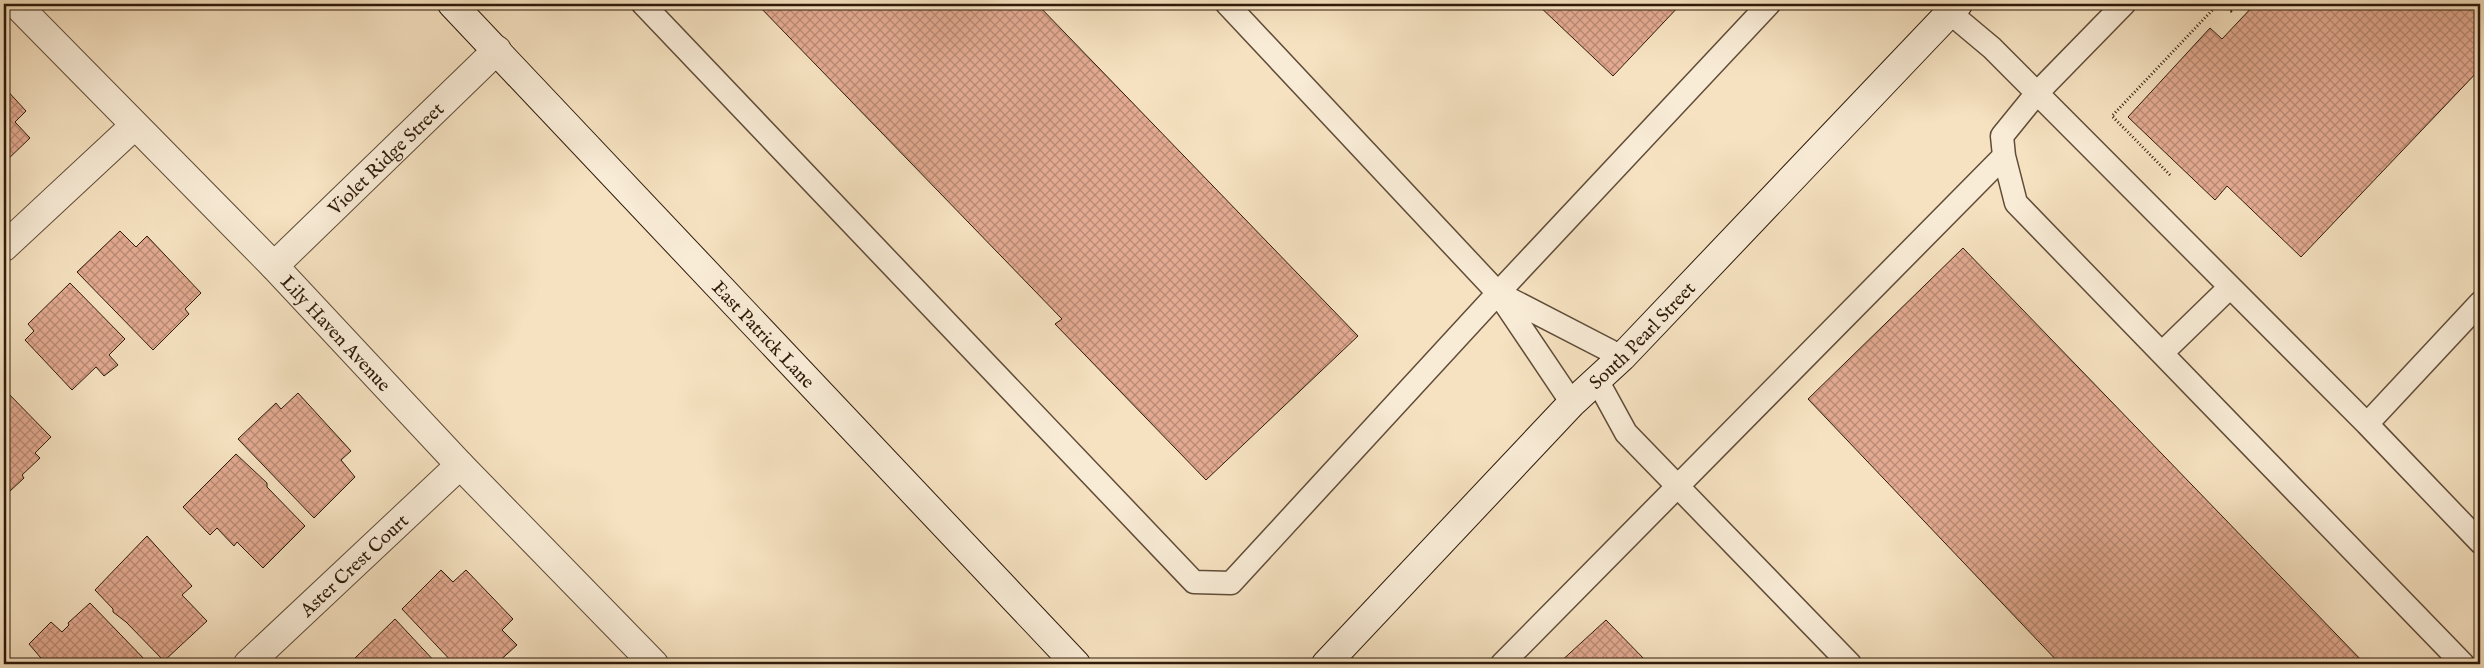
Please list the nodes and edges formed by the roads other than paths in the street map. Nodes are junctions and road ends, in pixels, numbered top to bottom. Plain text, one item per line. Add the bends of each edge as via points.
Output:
1 (16, 4) edge
2 (452, 4) edge
3 (642, 4) edge
4 (1227, 4) edge
5 (1770, 4) edge
6 (2124, 4) edge
7 (1953, 8) edge
8 (497, 50) junction
9 (2037, 93) junction
10 (134, 126) junction
11 (2004, 156) junction
12 (4, 248) edge
13 (274, 266) junction
14 (2230, 287) junction
15 (1498, 293) junction
16 (2480, 303) edge
17 (2162, 353) junction
18 (1622, 357) junction
19 (1597, 380) junction
20 (1572, 402) junction
21 (2367, 424) junction
22 (460, 466) junction
23 (1677, 487) junction
24 (2480, 542) edge
25 (248, 664) edge
26 (654, 664) edge
27 (1076, 664) edge
28 (1326, 664) edge
29 (1502, 664) edge
30 (1850, 664) edge
31 (2464, 664) edge

1 - 10 street, Lily Haven Avenue
2 - 8 street, East Patrick Lane
3 - 15 lane via 1194,582 1231,583
4 - 15 lane
5 - 15 lane
6 - 9 lane
7 - 9 lane
7 - 18 street, South Pearl Street
8 - 13 street, Violet Ridge Street
8 - 27 street, East Patrick Lane
9 - 11 lane via 2002,136
9 - 14 lane
10 - 12 street
10 - 13 street, Lily Haven Avenue
11 - 17 lane via 2016,203
11 - 23 lane
13 - 22 street, Lily Haven Avenue
14 - 17 lane
14 - 21 lane
15 - 18 lane
15 - 20 lane
16 - 21 lane
17 - 31 lane
18 - 19 street, South Pearl Street
19 - 20 street, South Pearl Street
19 - 23 lane via 1626,433
20 - 28 street, South Pearl Street
21 - 24 lane
22 - 25 street, Aster Crest Court
22 - 26 street, Lily Haven Avenue
23 - 29 lane
23 - 30 lane

